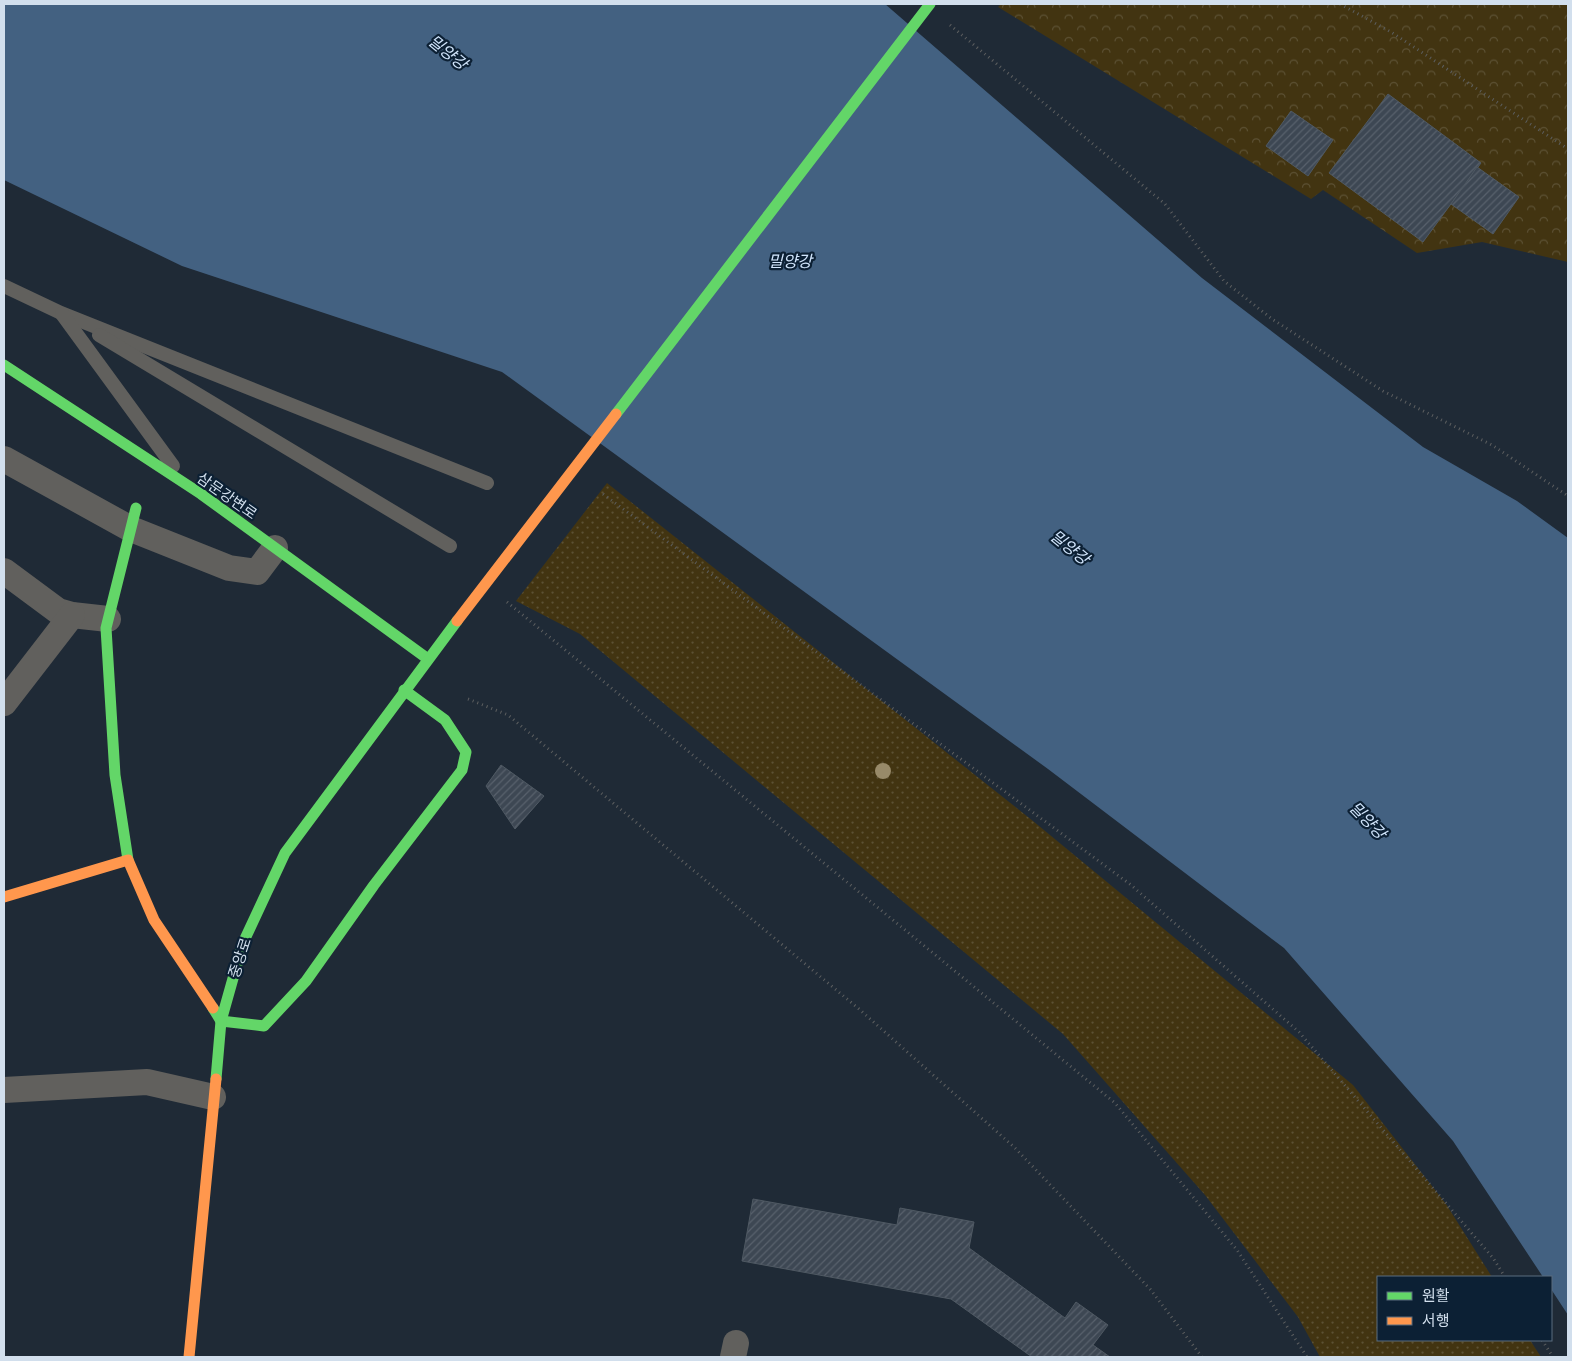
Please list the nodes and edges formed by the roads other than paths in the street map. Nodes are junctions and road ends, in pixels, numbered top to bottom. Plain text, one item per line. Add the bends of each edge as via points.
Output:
1 (930, 4) edge
2 (4, 286) edge
3 (62, 313) junction
4 (4, 365) edge
5 (4, 459) edge
6 (487, 483) dead end
7 (186, 485) junction
8 (134, 519) junction
9 (450, 546) dead end
10 (275, 548) junction
11 (4, 571) edge
12 (72, 615) junction
13 (108, 619) junction
14 (428, 659) junction
15 (404, 690) junction
16 (4, 703) edge
17 (128, 860) junction
18 (4, 897) edge
19 (221, 1021) junction
20 (4, 1090) edge
21 (214, 1098) junction
22 (189, 1357) edge

1 - 14 street, 중앙로, bridge
2 - 3 lane
3 - 6 lane
3 - 7 lane
3 - 9 lane
4 - 7 street, 삼문강변로
5 - 8 street
7 - 10 street, 삼문강변로
8 - 10 street via 229,568 257,572
8 - 13 street
10 - 14 street, 삼문강변로
11 - 12 street via 58,611
12 - 13 street
12 - 16 street
13 - 17 street via 115,775
14 - 15 street, 중앙로
15 - 19 street, 중앙로 via 285,853 243,943
15 - 19 street via 445,720 466,752 462,770 306,981 264,1026
17 - 18 street
17 - 19 street via 154,920
19 - 21 street, 중앙로
20 - 21 street via 147,1082
21 - 22 street, 중앙로

